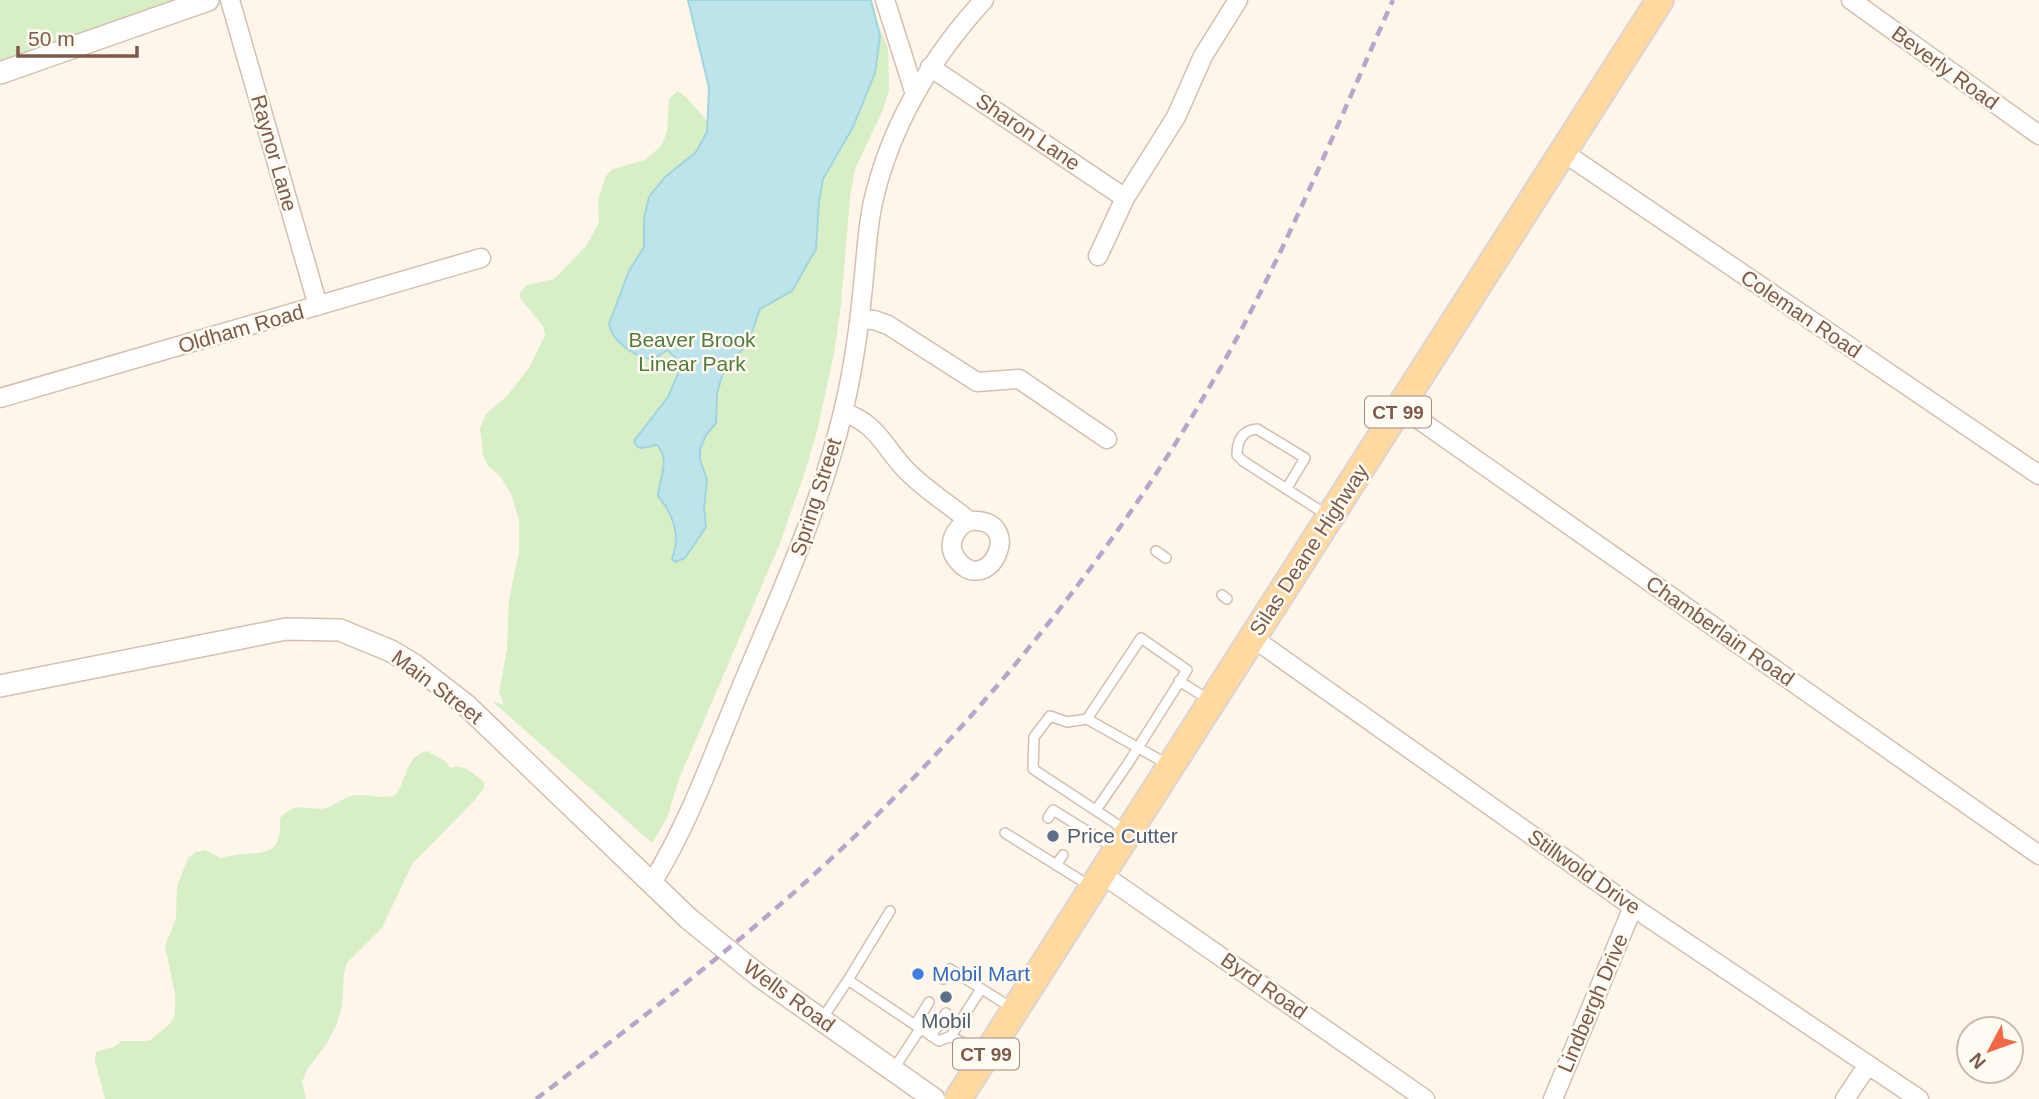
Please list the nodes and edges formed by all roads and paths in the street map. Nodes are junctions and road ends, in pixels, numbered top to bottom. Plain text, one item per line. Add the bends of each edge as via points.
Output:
1 (208, 0) edge
2 (230, 0) edge
3 (885, 0) edge
4 (984, 0) edge
5 (1238, 0) edge
6 (1660, 0) edge
7 (1851, 0) edge
8 (930, 67) junction
9 (0, 73) edge
10 (914, 91) junction
11 (2039, 135) edge
12 (1563, 152) junction
13 (1125, 198) junction
14 (1098, 256) dead end
15 (481, 258) dead end
16 (318, 306) junction
17 (860, 318) junction
18 (0, 398) edge
19 (1401, 407) junction
20 (843, 412) junction
21 (1107, 439) dead end
22 (2039, 475) edge
23 (1287, 488) junction
24 (1330, 517) junction
25 (970, 521) dead end
26 (1156, 551) dead end
27 (1166, 558) dead end
28 (1253, 638) junction
29 (1179, 681) junction
30 (0, 687) edge
31 (1212, 702) junction
32 (1087, 719) junction
33 (1138, 746) junction
34 (1171, 766) junction
35 (1096, 810) junction
36 (1048, 818) dead end
37 (1005, 833) dead end
38 (1036, 837) dead end
39 (1123, 841) junction
40 (1049, 846) dead end
41 (1029, 848) junction
42 (1063, 855) dead end
43 (2039, 855) edge
44 (1043, 857) junction
45 (1056, 865) junction
46 (1098, 881) junction
47 (652, 883) junction
48 (1633, 907) junction
49 (890, 911) dead end
50 (943, 979) dead end
51 (848, 980) junction
52 (967, 980) junction
53 (981, 989) junction
54 (960, 990) dead end
55 (929, 1002) dead end
56 (1015, 1009) junction
57 (946, 1013) dead end
58 (821, 1020) junction
59 (918, 1027) junction
60 (931, 1036) junction
61 (951, 1036) junction
62 (985, 1056) junction
63 (1867, 1066) junction
64 (893, 1070) junction
65 (934, 1099) edge
66 (958, 1099) edge
67 (1425, 1099) edge
68 (1553, 1099) edge
69 (1845, 1099) edge
70 (1919, 1099) edge

1 - 9 street
2 - 16 street, Raynor Lane
3 - 10 street
4 - 8 street, Spring Street
5 - 13 street via 1203,56 1176,117
6 - 12 main road, Silas Deane Highway / CT 99
7 - 11 street, Beverly Road
8 - 10 street, Spring Street
8 - 13 street, Sharon Lane
10 - 17 street, Spring Street via 892,140 873,203
12 - 19 main road, Silas Deane Highway / CT 99
12 - 22 street, Coleman Road
13 - 14 street
15 - 16 street, Oldham Road
16 - 18 street, Oldham Road
17 - 20 street, Spring Street
17 - 21 street via 888,325 977,382 1019,379
19 - 24 main road, Silas Deane Highway / CT 99
19 - 43 street, Chamberlain Road
20 - 25 street via 869,425 906,470
20 - 47 street, Spring Street via 790,574 675,842
23 - 23 lane via 1305,458 1257,429 1249,429 1241,437 1237,455
23 - 24 lane
24 - 28 main road, Silas Deane Highway / CT 99
26 - 27 lane
28 - 31 main road, Silas Deane Highway / CT 99
28 - 48 street, Stillwold Drive
29 - 31 lane
29 - 32 lane via 1187,670 1141,638
29 - 33 lane
30 - 47 street, Main Street via 286,629 340,630 391,650 439,683
31 - 34 main road, Silas Deane Highway / CT 99
32 - 33 lane
32 - 35 lane via 1067,722 1050,716 1034,737 1033,769
33 - 34 lane
33 - 35 lane
34 - 39 main road, Silas Deane Highway / CT 99
35 - 39 lane
36 - 39 lane via 1053,810 1078,831
37 - 41 lane
38 - 41 lane
39 - 46 main road, Silas Deane Highway / CT 99
40 - 44 lane
41 - 44 lane
42 - 45 lane
44 - 45 lane
45 - 46 lane
46 - 56 main road, Silas Deane Highway / CT 99
46 - 67 street, Byrd Road
47 - 58 street, Wells Road via 726,951
48 - 63 street, Stillwold Drive
48 - 68 street, Lindbergh Drive
49 - 51 lane
50 - 52 lane via 950,969
51 - 58 lane
51 - 59 lane
52 - 53 lane
52 - 54 lane
53 - 56 lane
53 - 61 lane
55 - 59 lane
56 - 62 main road, Silas Deane Highway / CT 99
57 - 60 lane
58 - 64 street, Wells Road
59 - 60 lane
59 - 64 lane
60 - 61 lane via 939,1041
61 - 62 lane
62 - 66 main road, Silas Deane Highway / CT 99
63 - 69 street
63 - 70 street, Stillwold Drive
64 - 65 street, Wells Road

